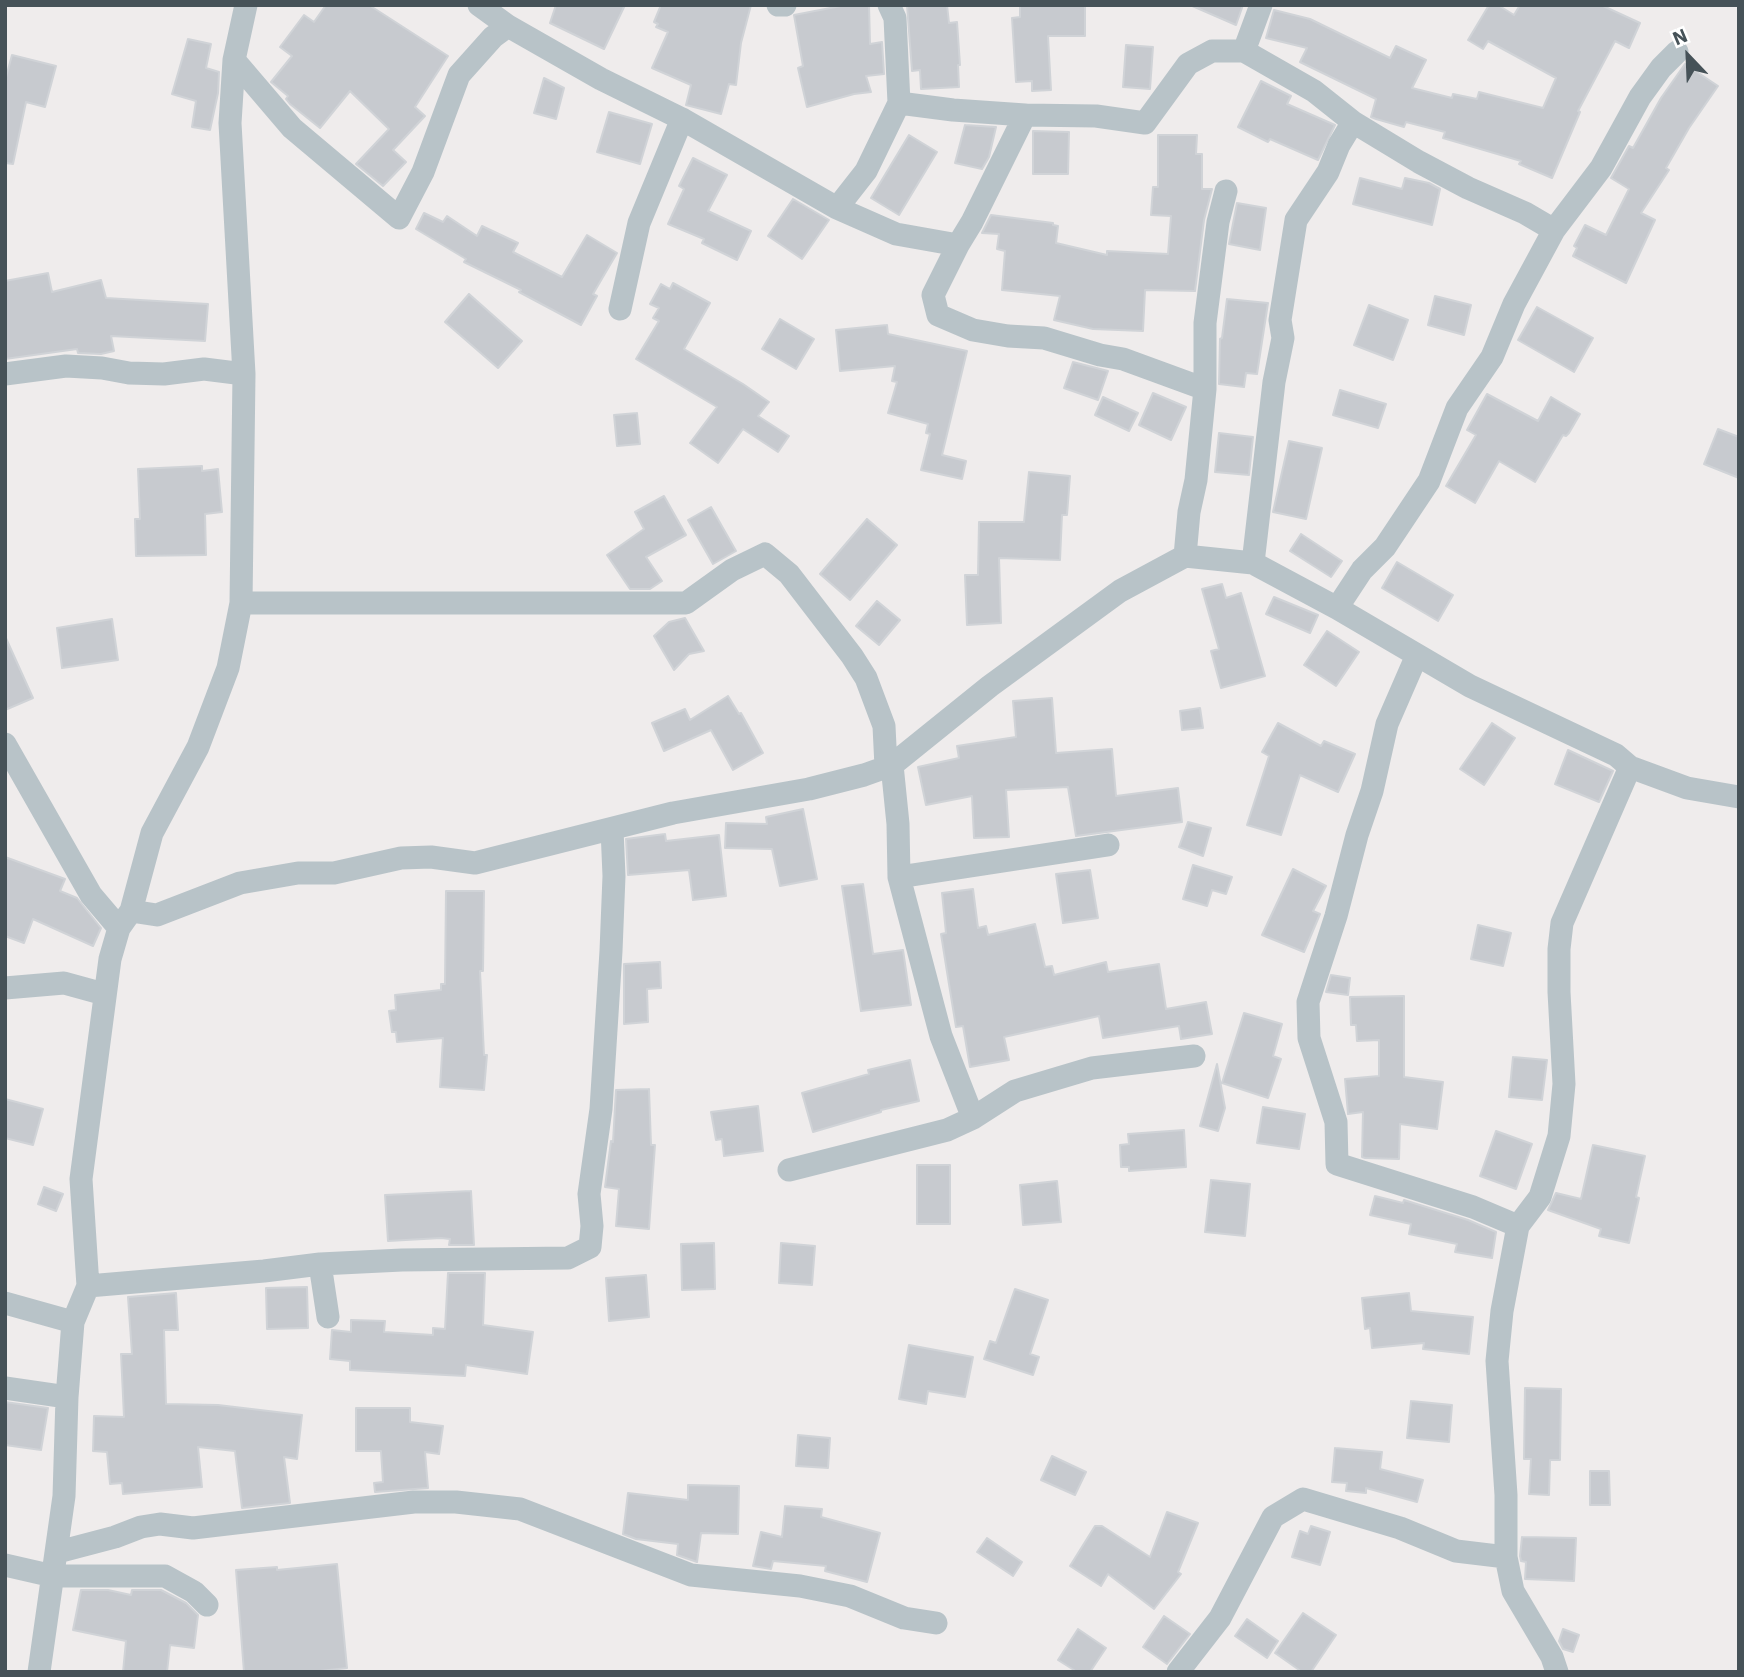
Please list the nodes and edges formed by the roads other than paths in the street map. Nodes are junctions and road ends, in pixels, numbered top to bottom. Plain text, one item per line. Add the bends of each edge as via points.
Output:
1 (246, 5) edge
2 (479, 5) edge
3 (778, 5) edge
4 (785, 5) edge
5 (889, 5) edge
6 (1261, 5) edge
7 (508, 26) junction
8 (1244, 51) junction
9 (1677, 52) dead end
10 (234, 60) junction
11 (898, 103) junction
12 (1025, 115) junction
13 (682, 119) junction
14 (1353, 122) junction
15 (1226, 191) dead end
16 (838, 208) junction
17 (1554, 230) junction
18 (958, 245) junction
19 (620, 309) dead end
20 (5, 374) edge
21 (244, 374) junction
22 (1205, 390) junction
23 (1185, 556) junction
24 (1253, 563) junction
25 (241, 603) junction
26 (1337, 608) junction
27 (1417, 655) junction
28 (5, 744) edge
29 (889, 766) junction
30 (1630, 767) junction
31 (1739, 797) edge
32 (612, 829) junction
33 (1108, 845) dead end
34 (899, 877) junction
35 (125, 919) junction
36 (5, 988) edge
37 (104, 994) junction
38 (1194, 1055) dead end
39 (973, 1118) junction
40 (789, 1170) dead end
41 (1518, 1226) junction
42 (320, 1264) junction
43 (88, 1286) junction
44 (5, 1303) edge
45 (328, 1317) dead end
46 (73, 1322) junction
47 (5, 1388) edge
48 (67, 1397) junction
49 (58, 1552) junction
50 (1506, 1557) junction
51 (7, 1568) edge
52 (52, 1576) junction
53 (207, 1605) dead end
54 (936, 1623) dead end
55 (39, 1672) edge
56 (1178, 1672) edge
57 (1557, 1672) edge

1 - 10 street
2 - 7 street
3 - 4 street
5 - 11 street via 895,18
6 - 8 street
7 - 10 street via 459,75 423,172 399,218 292,128
7 - 13 street
8 - 12 street via 1212,51 1188,64 1145,124 1096,116
8 - 14 street via 1314,91
9 - 17 street via 1640,97 1601,168
10 - 21 street via 230,123
11 - 12 street
11 - 16 street via 866,171
12 - 18 street
13 - 16 street
13 - 19 street via 639,223
14 - 17 street via 1419,162
14 - 24 street via 1328,172 1296,220
15 - 22 street via 1217,222 1205,323
16 - 18 street via 896,234
17 - 26 street via 1492,357 1457,408 1429,481
18 - 22 street via 933,295 938,315 973,330 1044,338
20 - 21 street via 66,366 129,373 204,369
21 - 25 street
22 - 23 street
23 - 24 street
23 - 29 street via 1120,592
24 - 26 street
25 - 29 street via 686,603 732,570 765,554 789,574 866,678 884,726
25 - 35 street via 228,667 198,747 152,833
26 - 27 street
27 - 30 street via 1616,755
27 - 41 street via 1387,724 1372,791 1308,1002 1309,1038 1336,1122 1337,1164
28 - 35 street via 91,895
29 - 32 street via 808,789
29 - 34 street via 898,824
30 - 31 street via 1687,789
30 - 41 street via 1562,923 1559,992 1564,1084 1559,1136 1540,1197
32 - 35 street via 475,863 401,858 334,873 298,873 240,883 157,915
32 - 42 street via 611,951 601,1109 589,1194 590,1247 568,1258
33 - 34 street
34 - 39 street via 941,1037
35 - 37 street via 110,959
36 - 37 street via 64,983
37 - 43 street via 81,1179
38 - 39 street via 1092,1068 1015,1091
39 - 40 street via 947,1130
41 - 50 street via 1497,1361
42 - 43 street
42 - 45 street
43 - 46 street
44 - 46 street
46 - 48 street
47 - 48 street
48 - 49 street
49 - 52 street
49 - 54 street via 160,1524 193,1528 414,1502 456,1502 520,1509 691,1575 800,1586 850,1596 904,1618
50 - 56 street via 1456,1550 1303,1499 1273,1517 1220,1618
50 - 57 street via 1513,1591
51 - 52 street
52 - 53 street via 165,1576
52 - 55 street

